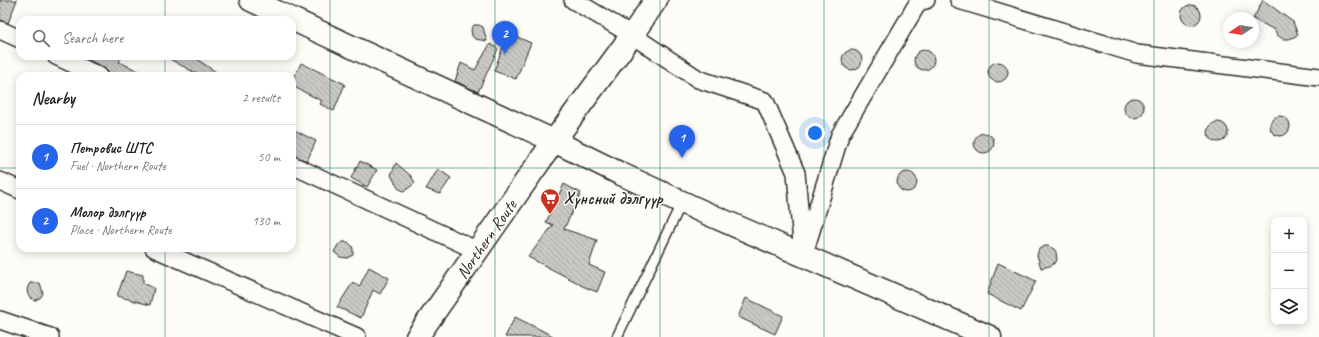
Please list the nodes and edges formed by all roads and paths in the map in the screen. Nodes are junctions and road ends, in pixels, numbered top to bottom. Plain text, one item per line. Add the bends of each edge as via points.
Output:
1 (251, 0) edge
2 (573, 0) edge
3 (656, 0) edge
4 (926, 0) edge
5 (959, 0) edge
6 (285, 16) edge
7 (296, 21) edge
8 (0, 30) edge
9 (632, 35) junction
10 (16, 37) edge
11 (65, 60) edge
12 (90, 72) edge
13 (1319, 77) edge
14 (554, 141) junction
15 (296, 167) edge
16 (0, 181) edge
17 (16, 188) edge
18 (682, 202) junction
19 (478, 251) junction
20 (163, 252) edge
21 (803, 256) junction
22 (0, 320) edge
23 (50, 337) edge
24 (357, 337) edge
25 (417, 337) edge
26 (617, 337) edge
27 (990, 337) edge

1 - 6 main road
2 - 9 street
3 - 9 main road, Northern Route
4 - 21 street via 919,1 840,135
5 - 13 street via 1136,54
7 - 14 main road
8 - 10 street
9 - 14 main road, Northern Route
9 - 21 street via 698,79 765,101 796,173
11 - 12 street
14 - 18 main road
14 - 19 main road, Northern Route
15 - 19 street
16 - 17 street
18 - 21 main road
18 - 26 lane
19 - 25 main road, Northern Route
20 - 24 street
21 - 27 main road
22 - 23 street

